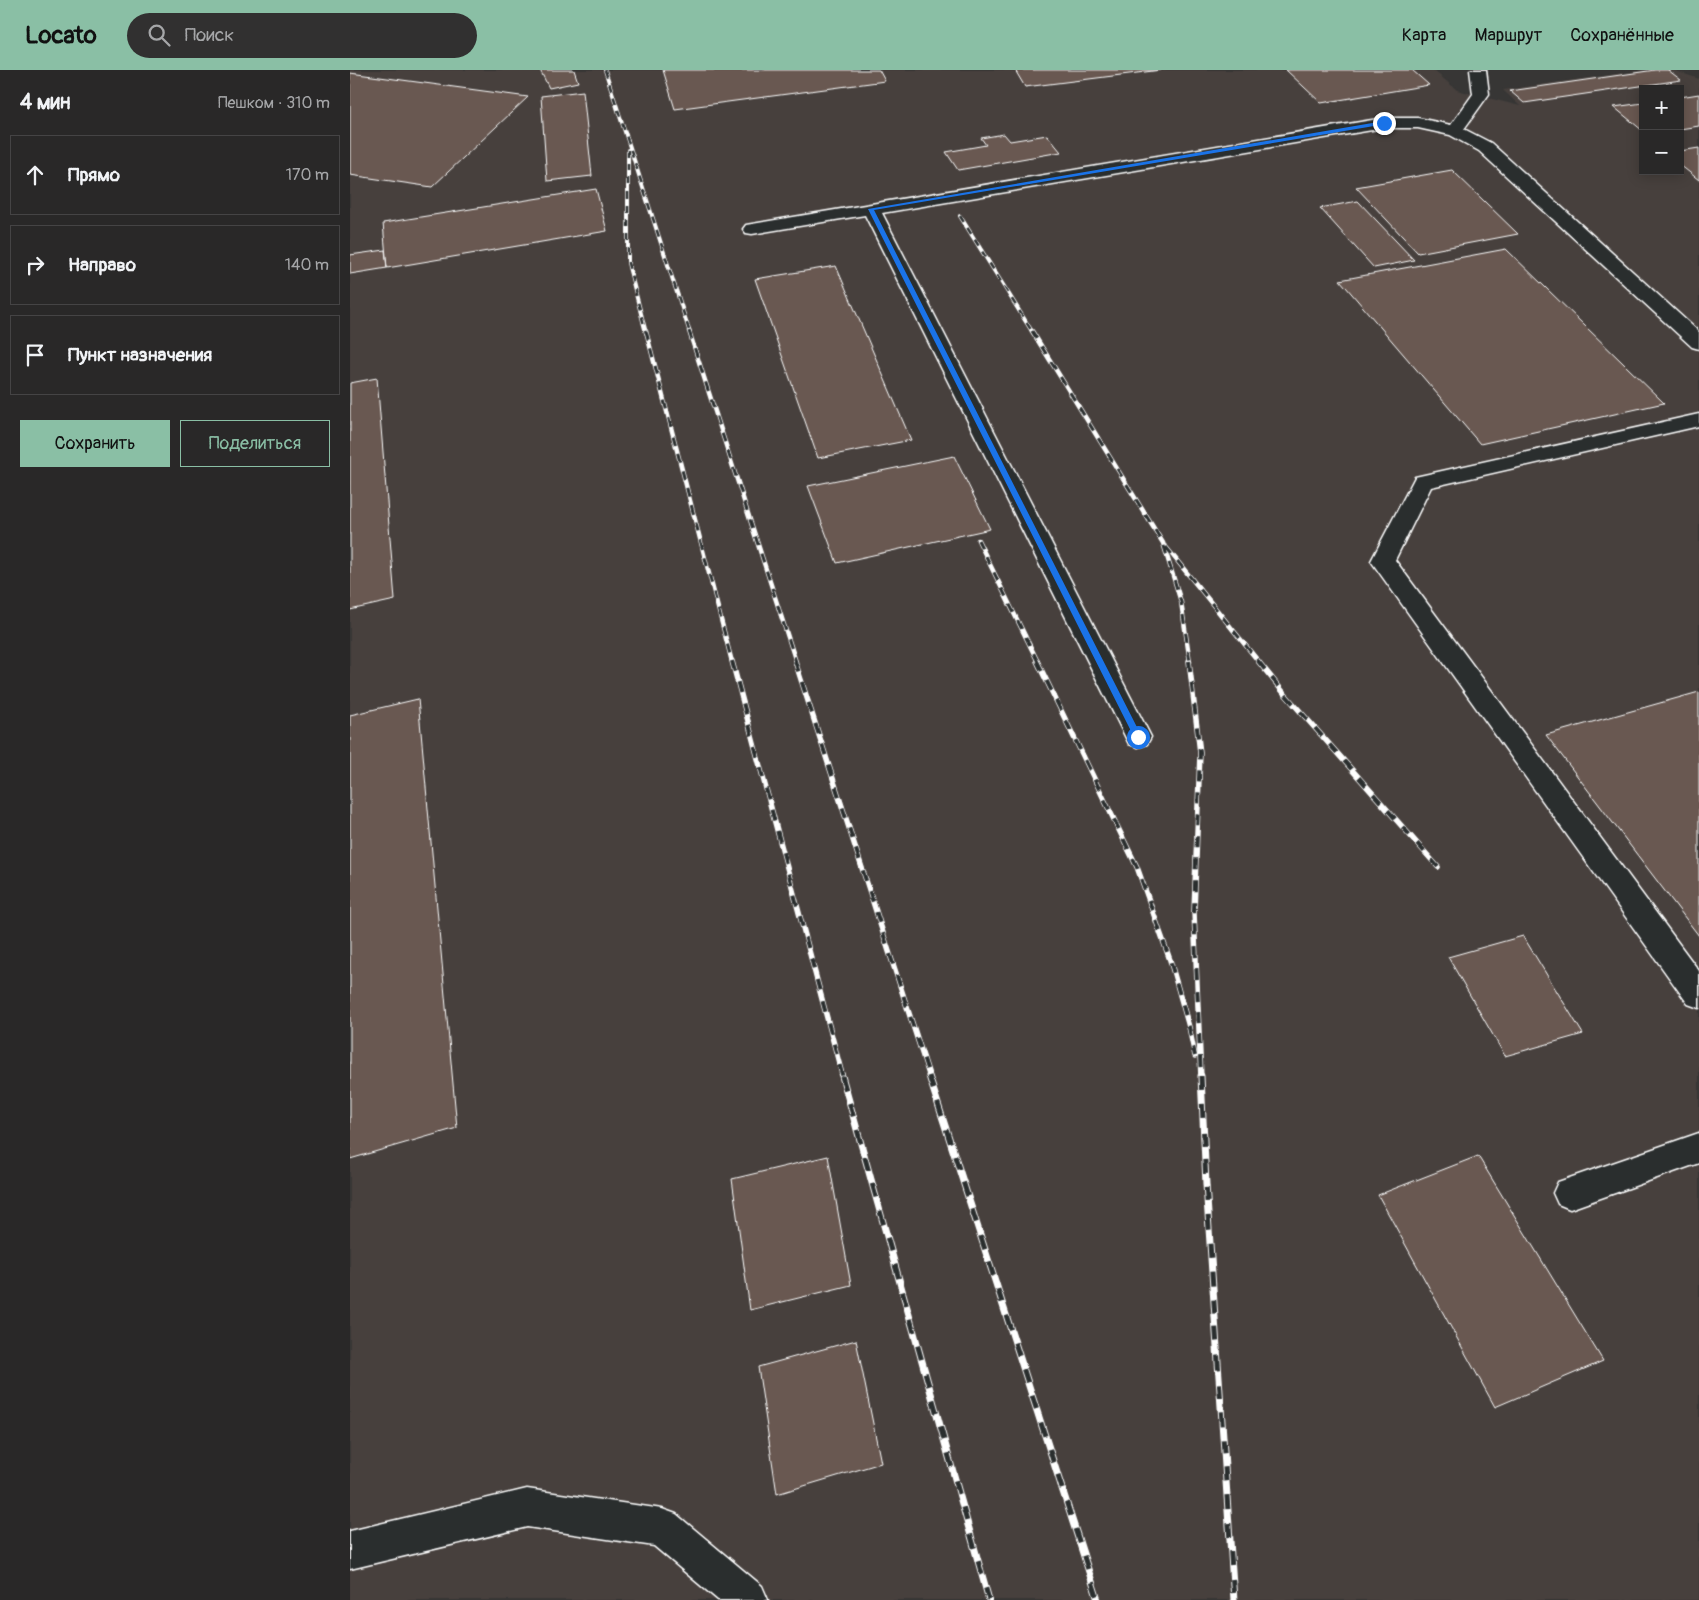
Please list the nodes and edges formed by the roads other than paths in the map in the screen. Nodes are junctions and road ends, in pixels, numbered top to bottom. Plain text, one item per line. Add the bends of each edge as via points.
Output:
1 (1478, 70) edge
2 (1455, 131) junction
3 (871, 209) junction
4 (752, 228) dead end
5 (1699, 343) edge
6 (1699, 420) edge
7 (1138, 737) dead end
8 (1699, 994) edge
9 (1699, 1148) edge
10 (1570, 1193) dead end
11 (350, 1550) edge
12 (748, 1600) edge

1 - 2 lane via 1481,94
2 - 3 lane via 1418,123 1384,123
2 - 5 lane via 1484,147
3 - 4 lane
3 - 7 lane
6 - 8 lane via 1423,482 1383,561
9 - 10 lane
11 - 12 lane via 527,1508 662,1528

